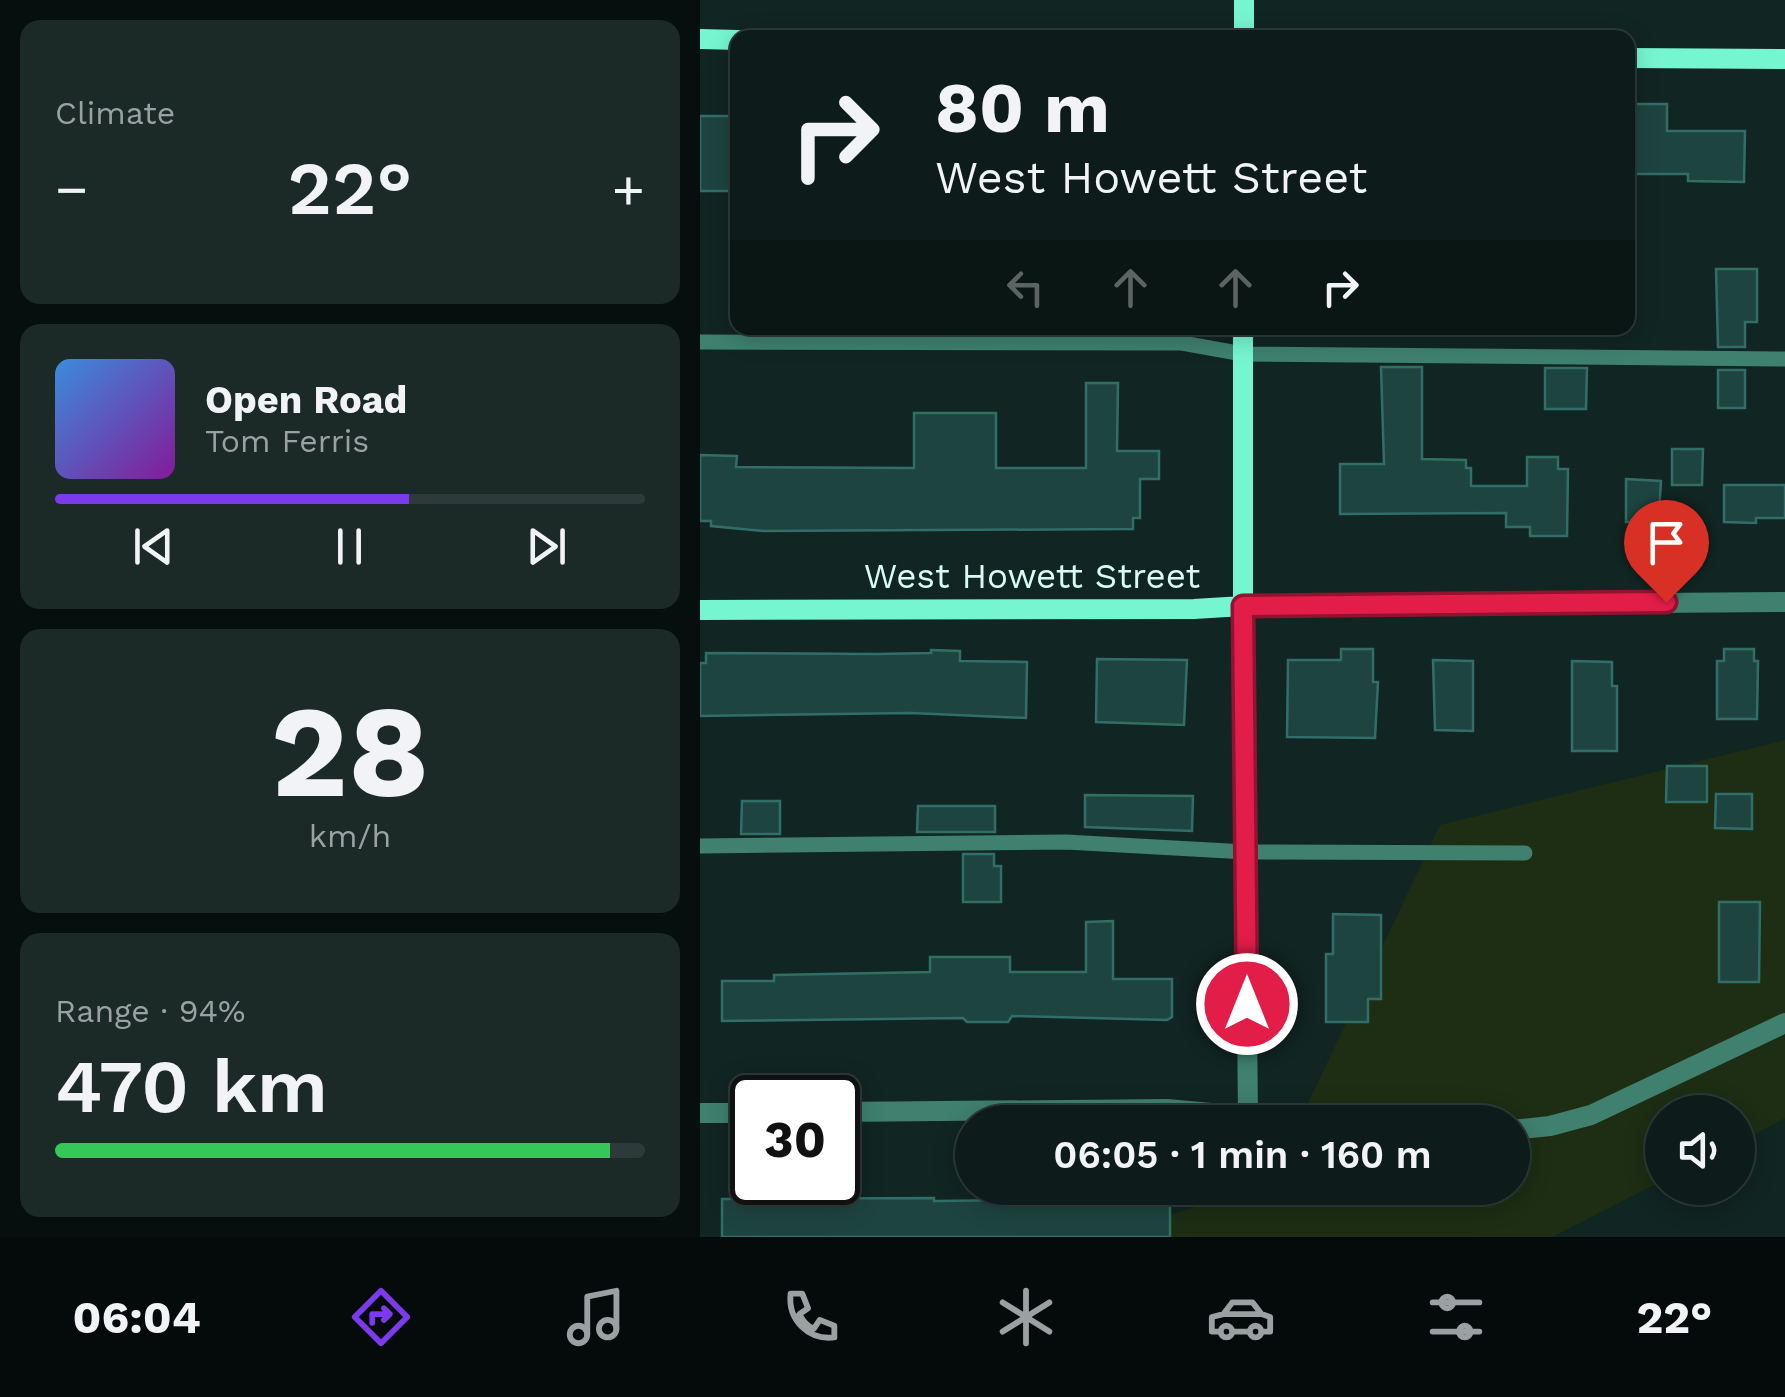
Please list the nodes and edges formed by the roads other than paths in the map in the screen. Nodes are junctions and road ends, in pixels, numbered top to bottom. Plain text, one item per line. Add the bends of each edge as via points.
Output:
1 (1244, 0) edge
2 (1244, 30) edge
3 (700, 40) edge
4 (730, 40) edge
5 (1635, 58) edge
6 (1785, 59) edge
7 (1243, 335) edge
8 (700, 342) edge
9 (1243, 354) junction
10 (1785, 359) edge
11 (1785, 602) edge
12 (1243, 606) junction
13 (700, 610) edge
14 (700, 846) edge
15 (1246, 852) junction
16 (1526, 853) dead end
17 (1785, 1023) edge
18 (1248, 1105) edge
19 (955, 1111) edge
20 (730, 1112) edge
21 (860, 1112) edge
22 (700, 1113) edge
23 (1530, 1128) edge

1 - 2 main road
3 - 4 main road
5 - 6 main road
7 - 9 main road
8 - 9 lane via 1182,342
9 - 10 lane
9 - 12 main road
11 - 12 street, West Howett Street
12 - 13 main road, West Howett Street
12 - 15 street
14 - 15 lane via 1066,842
15 - 16 lane
15 - 18 street
17 - 23 street via 1592,1116
19 - 21 street
20 - 22 street

